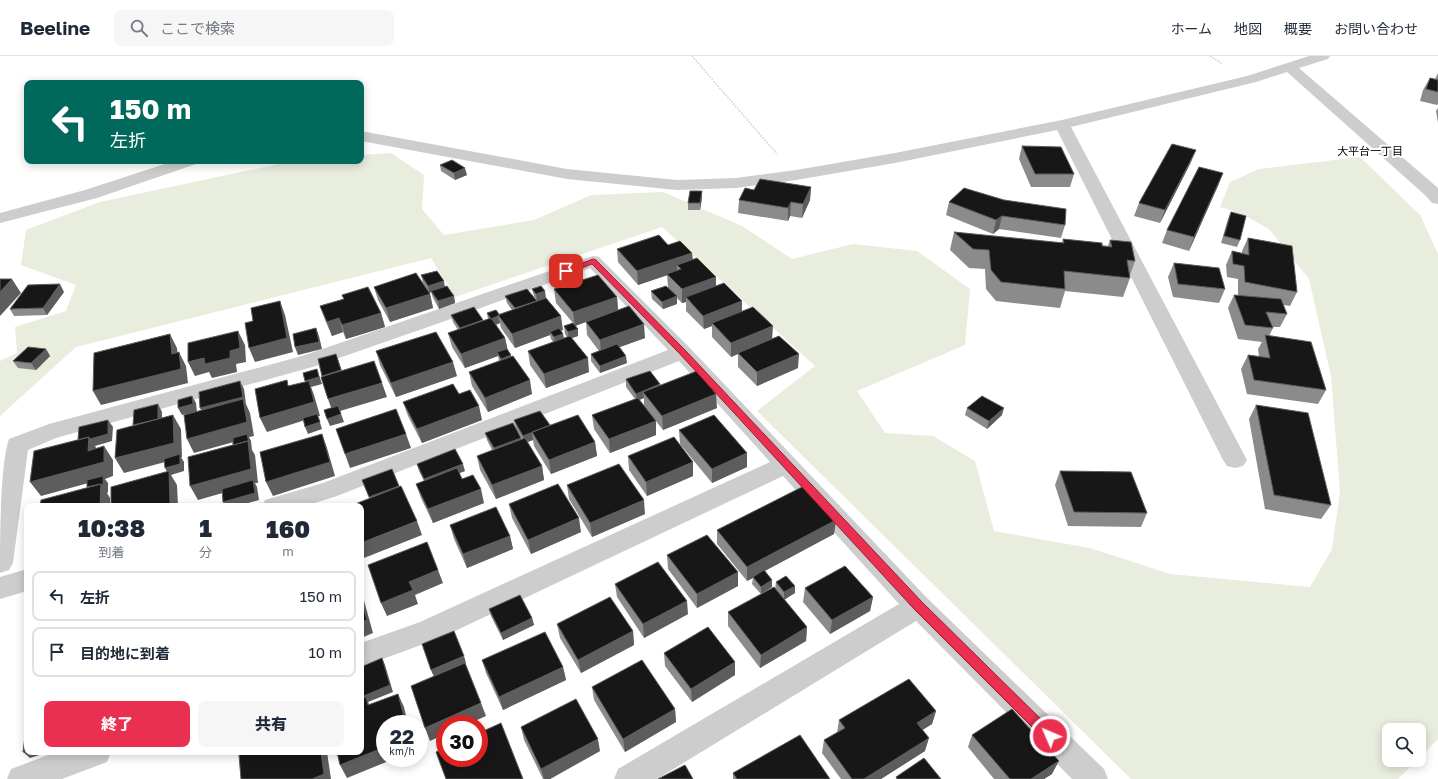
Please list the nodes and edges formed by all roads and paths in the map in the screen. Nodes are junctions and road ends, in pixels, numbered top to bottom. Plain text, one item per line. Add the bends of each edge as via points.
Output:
1 (692, 56) edge
2 (1323, 56) edge
3 (1228, 66) dead end
4 (1220, 68) dead end
5 (1290, 68) junction
6 (1062, 125) junction
7 (364, 137) edge
8 (181, 164) edge
9 (796, 175) junction
10 (1438, 199) edge
11 (0, 218) edge
12 (682, 352) junction
13 (1235, 460) dead end
14 (787, 464) junction
15 (284, 503) edge
16 (0, 562) edge
17 (24, 581) edge
18 (0, 588) edge
19 (918, 606) junction
20 (364, 655) edge
21 (88, 755) edge
22 (22, 779) edge
23 (629, 779) edge
24 (1094, 779) edge

1 - 9 path
2 - 5 street
3 - 4 path
5 - 6 street
5 - 10 street
6 - 9 street
6 - 13 street
7 - 9 street via 567,174 677,185 736,183
8 - 11 street via 91,194
12 - 14 street
12 - 15 street via 329,490
12 - 16 street via 593,261 309,361 49,432 17,446
14 - 19 street
14 - 20 street via 430,630
17 - 18 street
19 - 23 street
19 - 24 street
21 - 22 street

